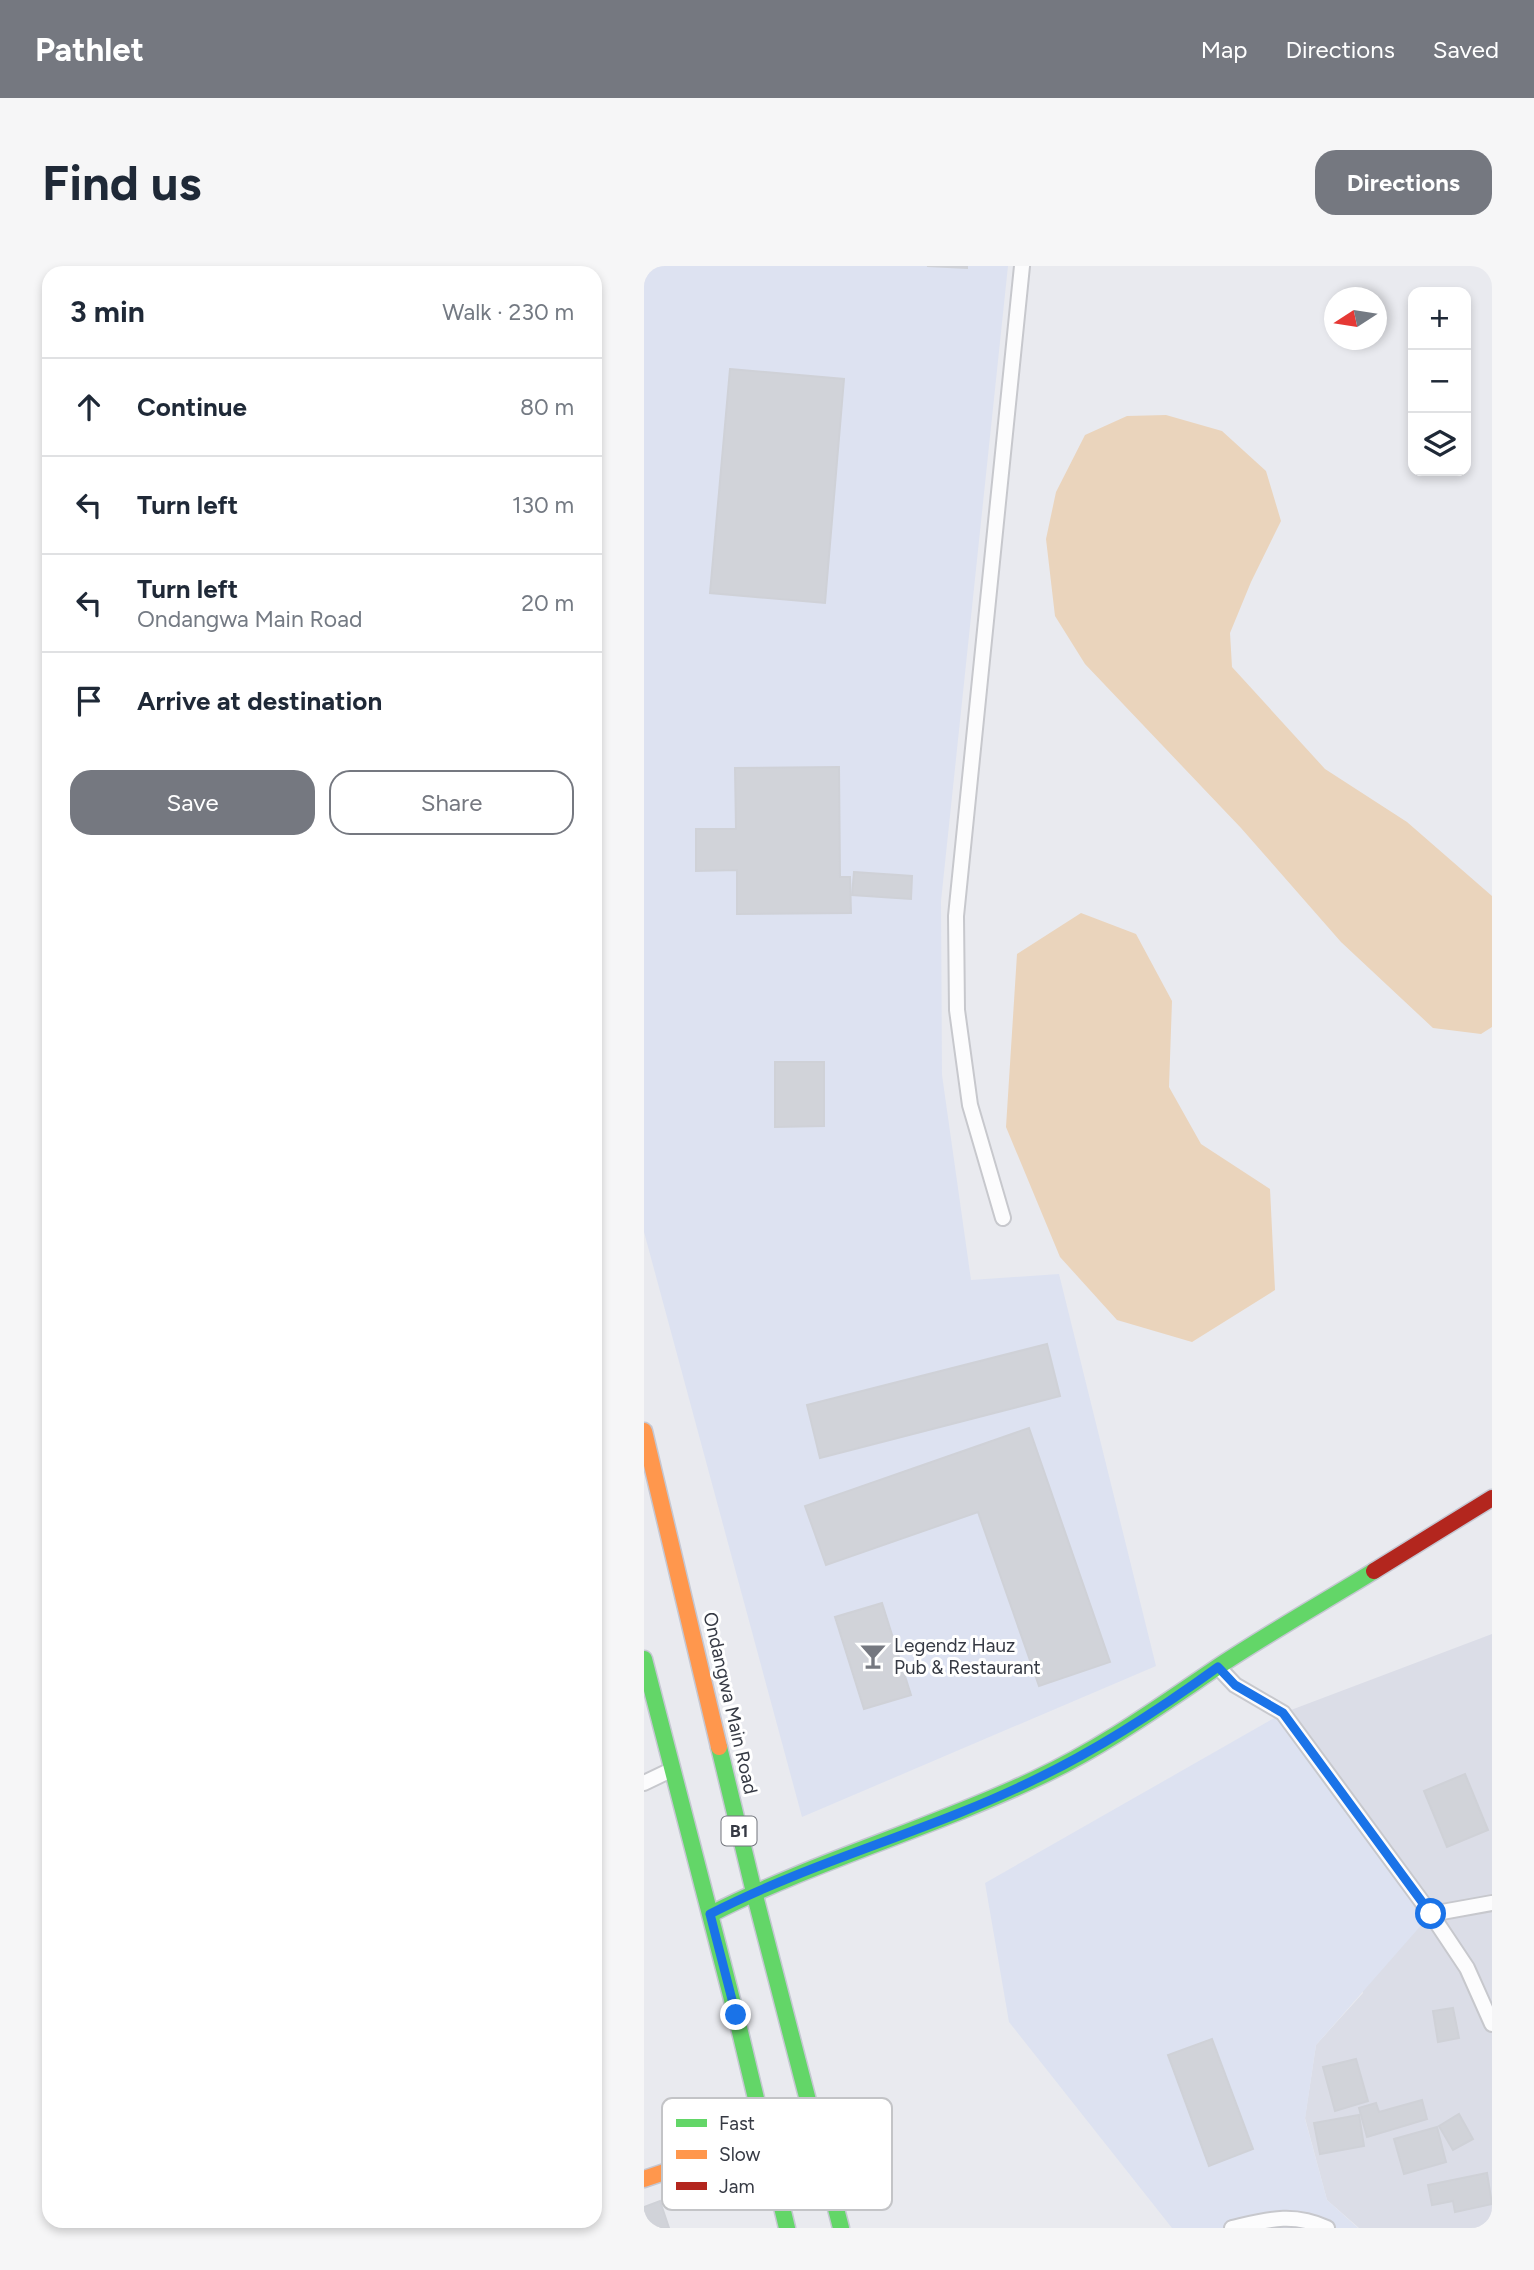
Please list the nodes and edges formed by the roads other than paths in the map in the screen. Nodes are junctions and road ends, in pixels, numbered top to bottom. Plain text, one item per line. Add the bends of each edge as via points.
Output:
1 (1022, 266) edge
2 (1003, 1218) dead end
3 (644, 1432) edge
4 (1492, 1498) edge
5 (644, 1659) edge
6 (1218, 1667) junction
7 (672, 1770) junction
8 (644, 1783) edge
9 (754, 1892) junction
10 (1492, 1903) edge
11 (710, 1914) junction
12 (1431, 1914) junction
13 (1492, 2024) edge
14 (755, 2098) edge
15 (807, 2098) edge
16 (662, 2173) edge
17 (644, 2179) edge
18 (783, 2210) edge
19 (836, 2210) edge
20 (787, 2228) edge
21 (841, 2228) edge
22 (1232, 2228) edge
23 (1327, 2228) edge

1 - 2 lane via 956,916 957,1010 970,1105
3 - 9 main road, Ondangwa Main Road / B1
4 - 6 main road
5 - 7 main road, B1
6 - 9 main road via 1130,1728 1036,1779
6 - 12 lane via 1235,1685 1283,1713
7 - 8 lane
7 - 11 main road, B1
9 - 11 main road
9 - 15 main road, Ondangwa Main Road / B1
10 - 12 lane
11 - 14 main road, B1
12 - 13 lane via 1467,1968
16 - 17 main road
18 - 20 main road, B1
19 - 21 main road, Ondangwa Main Road / B1
22 - 23 lane via 1297,2218

